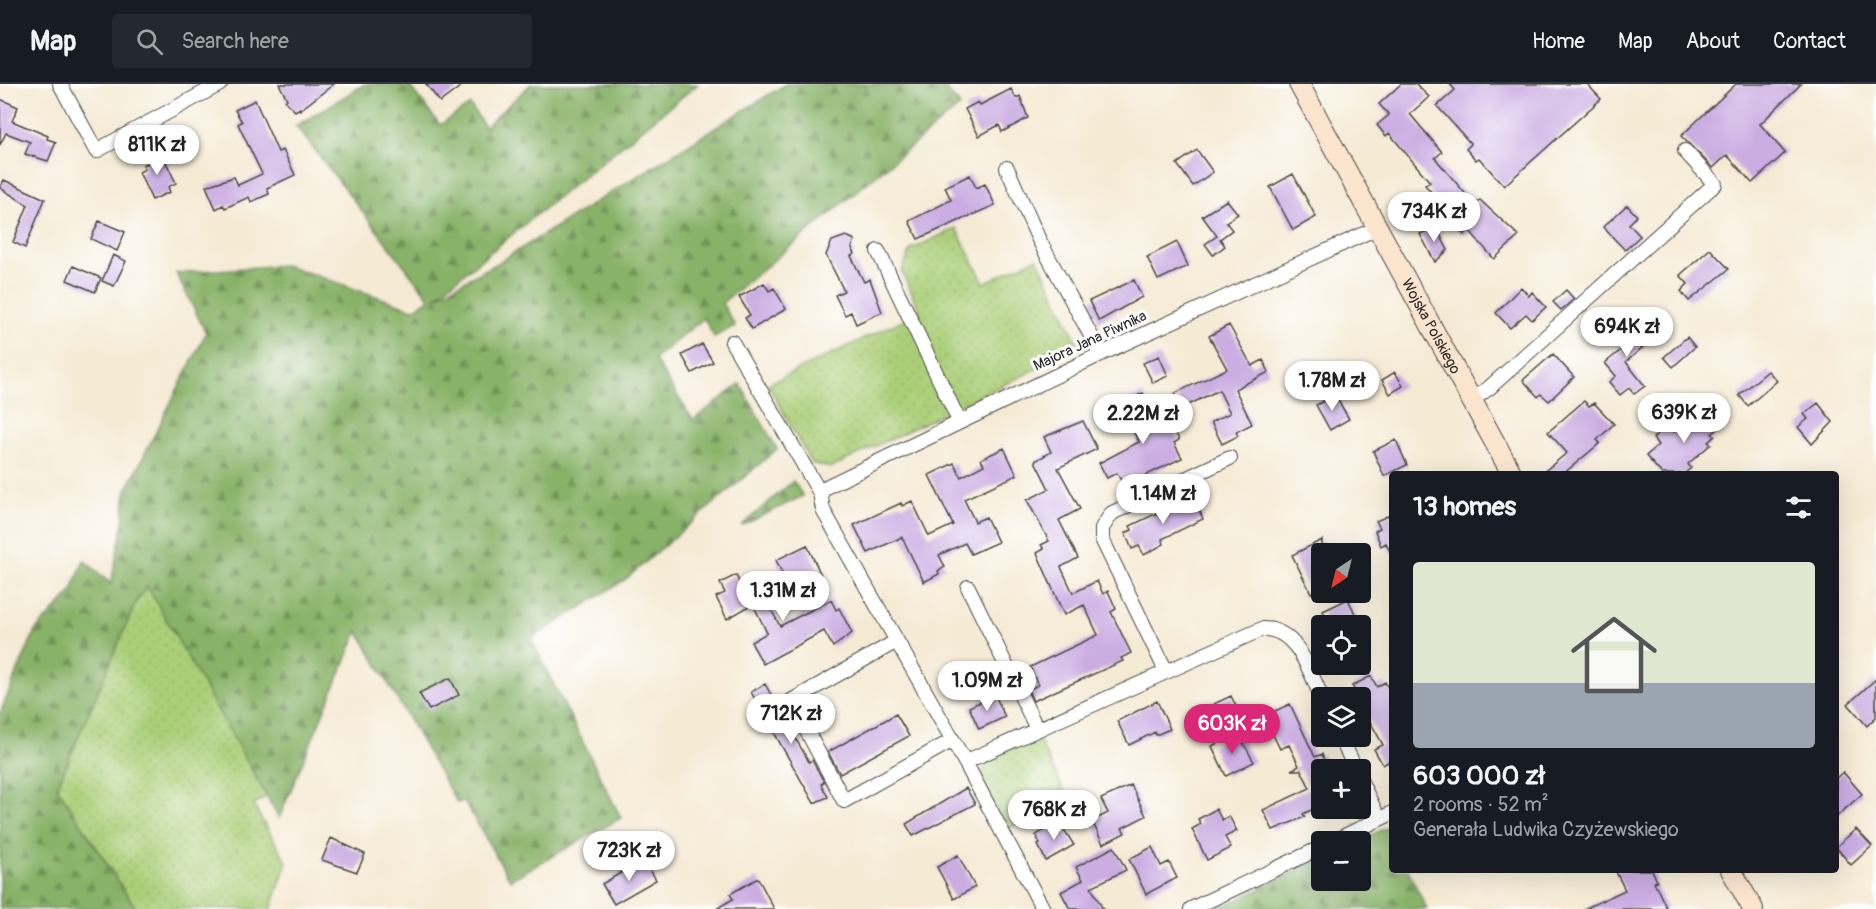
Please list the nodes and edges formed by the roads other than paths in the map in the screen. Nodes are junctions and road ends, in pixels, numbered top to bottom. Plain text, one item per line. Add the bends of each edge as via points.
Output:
1 (60, 84) edge
2 (220, 84) edge
3 (1299, 84) edge
4 (1685, 151) dead end
5 (1006, 168) dead end
6 (1377, 228) junction
7 (878, 251) dead end
8 (732, 342) dead end
9 (1101, 354) junction
10 (1472, 400) junction
11 (959, 421) junction
12 (1230, 458) dead end
13 (1510, 471) edge
14 (820, 493) junction
15 (968, 587) dead end
16 (895, 642) junction
17 (1166, 671) junction
18 (1316, 687) edge
19 (1037, 729) junction
20 (953, 740) junction
21 (965, 762) junction
22 (1371, 795) edge
23 (1386, 816) edge
24 (1355, 831) edge
25 (1311, 852) edge
26 (1733, 873) edge
27 (1043, 909) edge
28 (1191, 909) edge
29 (1753, 909) edge

1 - 2 street via 96,150
3 - 6 main road, Wojska Polskiego
4 - 10 street via 1715,184
5 - 9 street
6 - 9 street, Majora Jana Piwnika
6 - 10 main road, Wojska Polskiego
7 - 11 street
8 - 14 street
9 - 11 street, Majora Jana Piwnika
10 - 13 main road, Wojska Polskiego
11 - 14 street, Majora Jana Piwnika
12 - 17 street via 1112,513 1102,528 1102,539
14 - 16 street via 823,510
15 - 19 street
16 - 20 street
16 - 20 street via 791,701 844,801
17 - 18 street via 1270,629 1295,646
17 - 19 street
19 - 21 street
20 - 21 street
21 - 27 street
22 - 23 street
23 - 24 street
25 - 28 street
26 - 29 main road

